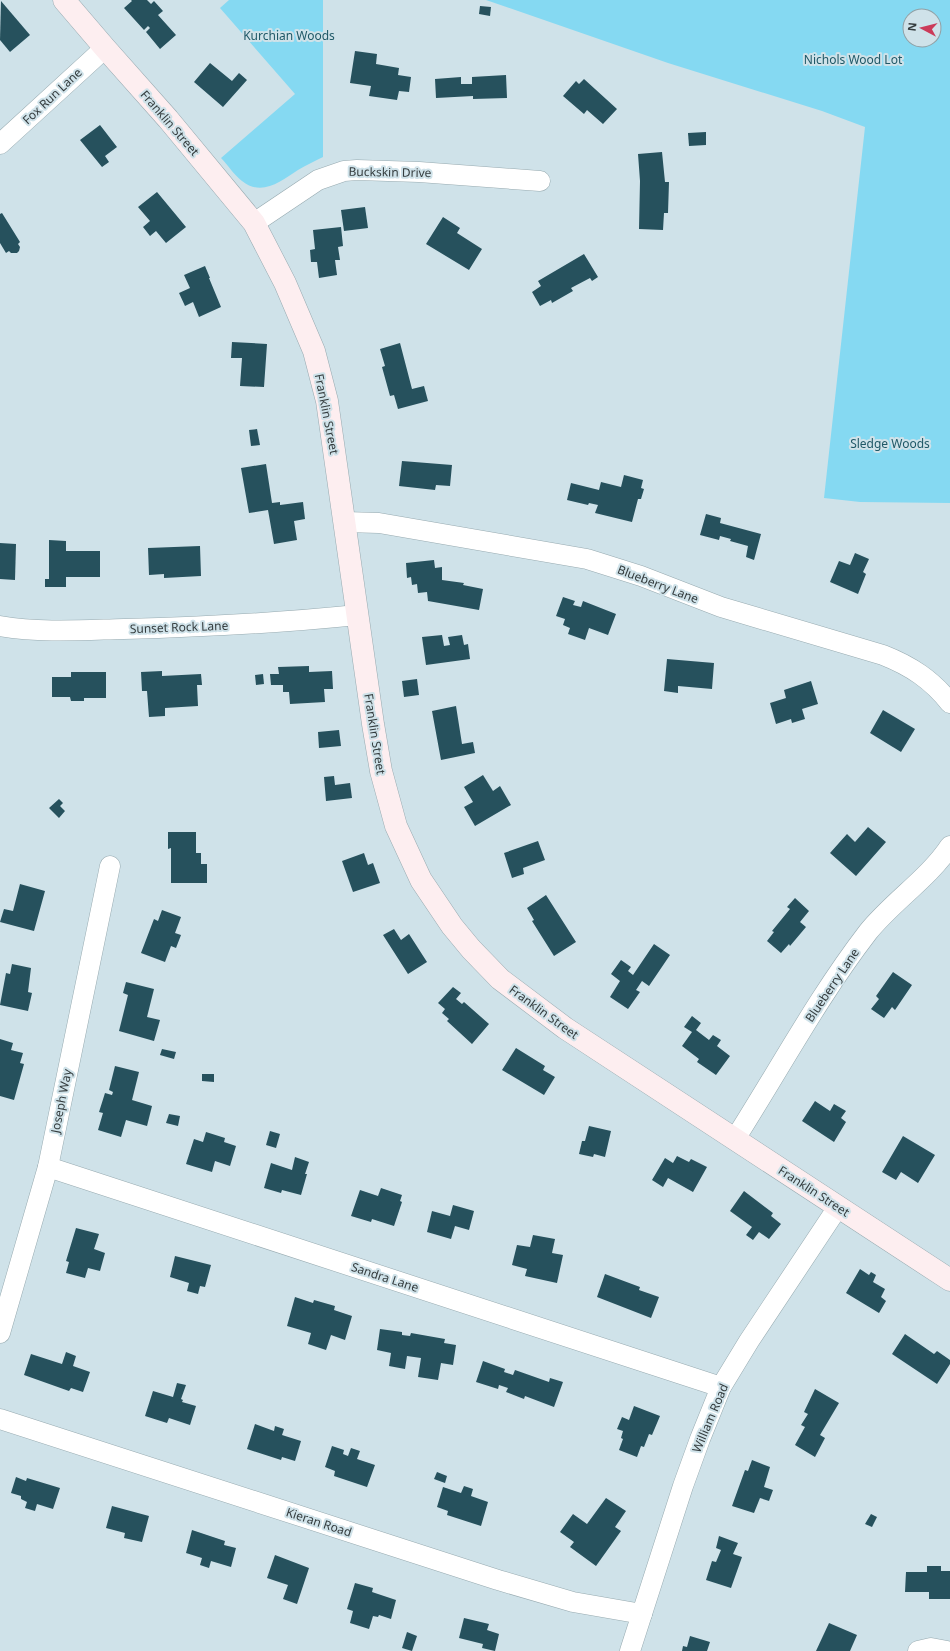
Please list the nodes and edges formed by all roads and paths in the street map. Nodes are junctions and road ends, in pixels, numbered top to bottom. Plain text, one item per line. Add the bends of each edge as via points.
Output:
1 (64, 0) edge
2 (105, 48) junction
3 (0, 144) edge
4 (540, 181) dead end
5 (254, 223) junction
6 (345, 522) junction
7 (357, 615) junction
8 (0, 626) edge
9 (950, 703) edge
10 (950, 846) edge
11 (110, 866) dead end
12 (734, 1139) junction
13 (48, 1167) junction
14 (838, 1207) junction
15 (950, 1280) edge
16 (0, 1333) edge
17 (721, 1387) junction
18 (0, 1419) edge
19 (642, 1614) junction
20 (630, 1651) edge
21 (918, 1651) edge
22 (947, 1651) edge

1 - 2 main road, Franklin Street
2 - 3 street, Fox Run Lane
2 - 5 main road, Franklin Street
4 - 5 street, Buckskin Drive via 419,172 344,171 318,180
5 - 6 main road, Franklin Street via 288,290 314,351 327,401
6 - 7 main road, Franklin Street
6 - 9 street, Blueberry Lane via 379,523 613,566 721,607 899,661 929,680
7 - 8 street, Sunset Rock Lane via 150,629 34,630
7 - 12 main road, Franklin Street via 388,801 407,853 421,880 452,926 486,965 536,1007
10 - 12 street, Blueberry Lane via 936,864 869,931 841,968
11 - 13 street, Joseph Way
12 - 14 main road, Franklin Street
13 - 16 street, Joseph Way
13 - 17 street, Sandra Lane
14 - 15 main road, Franklin Street
14 - 17 street, William Road
17 - 19 street, William Road via 683,1486
18 - 19 street, Kieran Road via 498,1580 573,1602
19 - 20 street, William Road
21 - 22 street via 932,1648

